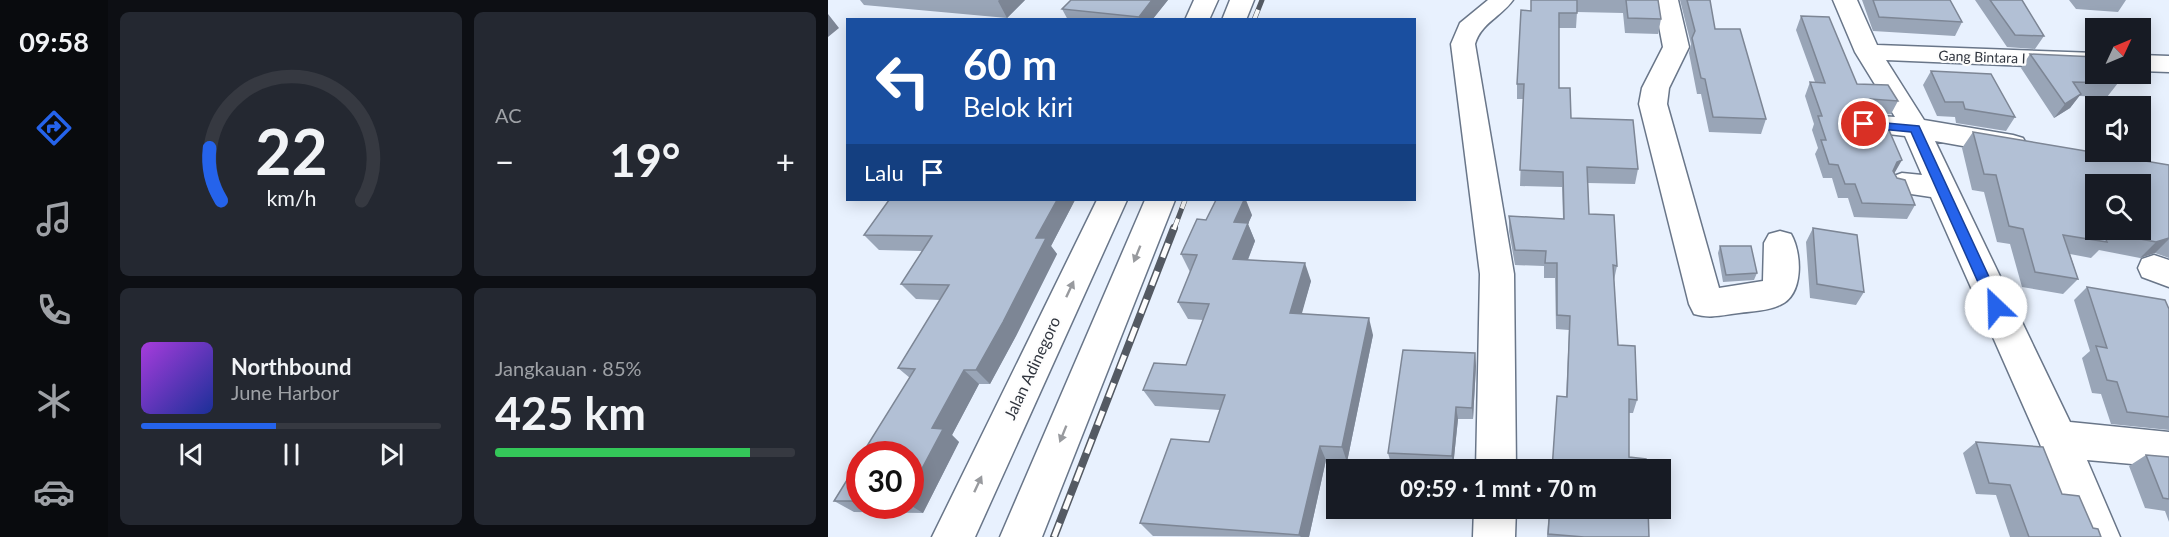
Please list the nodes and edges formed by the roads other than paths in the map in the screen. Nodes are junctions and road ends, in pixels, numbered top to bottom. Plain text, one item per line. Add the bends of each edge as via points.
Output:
1 (1206, 0) edge
2 (1242, 0) edge
3 (1501, 0) edge
4 (1666, 0) edge
5 (1845, 0) edge
6 (1198, 18) edge
7 (1235, 18) edge
8 (1868, 52) junction
9 (2085, 61) edge
10 (2151, 63) edge
11 (2169, 64) edge
12 (1864, 124) edge
13 (1915, 128) junction
14 (2042, 150) edge
15 (1902, 184) edge
16 (1942, 187) junction
17 (1112, 201) edge
18 (1160, 201) edge
19 (1780, 243) dead end
20 (2058, 439) junction
21 (2166, 449) dead end
22 (1496, 459) edge
23 (1495, 519) edge
24 (952, 537) edge
25 (1021, 537) edge
26 (1494, 537) edge
27 (2099, 537) edge

1 - 6 main road
2 - 7 main road
3 - 22 main road via 1470,24 1463,44 1497,274
4 - 19 main road via 1676,47 1652,93 1653,104 1706,304 1776,291 1781,279
5 - 8 main road
8 - 9 main road, Gang Bintara I
8 - 13 main road
10 - 11 main road
12 - 13 main road
13 - 14 main road
13 - 16 main road
15 - 16 main road
16 - 20 main road
24 -> 17 main road, Jalan Adinegoro
18 -> 25 main road
20 - 21 main road
20 - 27 main road
23 - 26 main road

